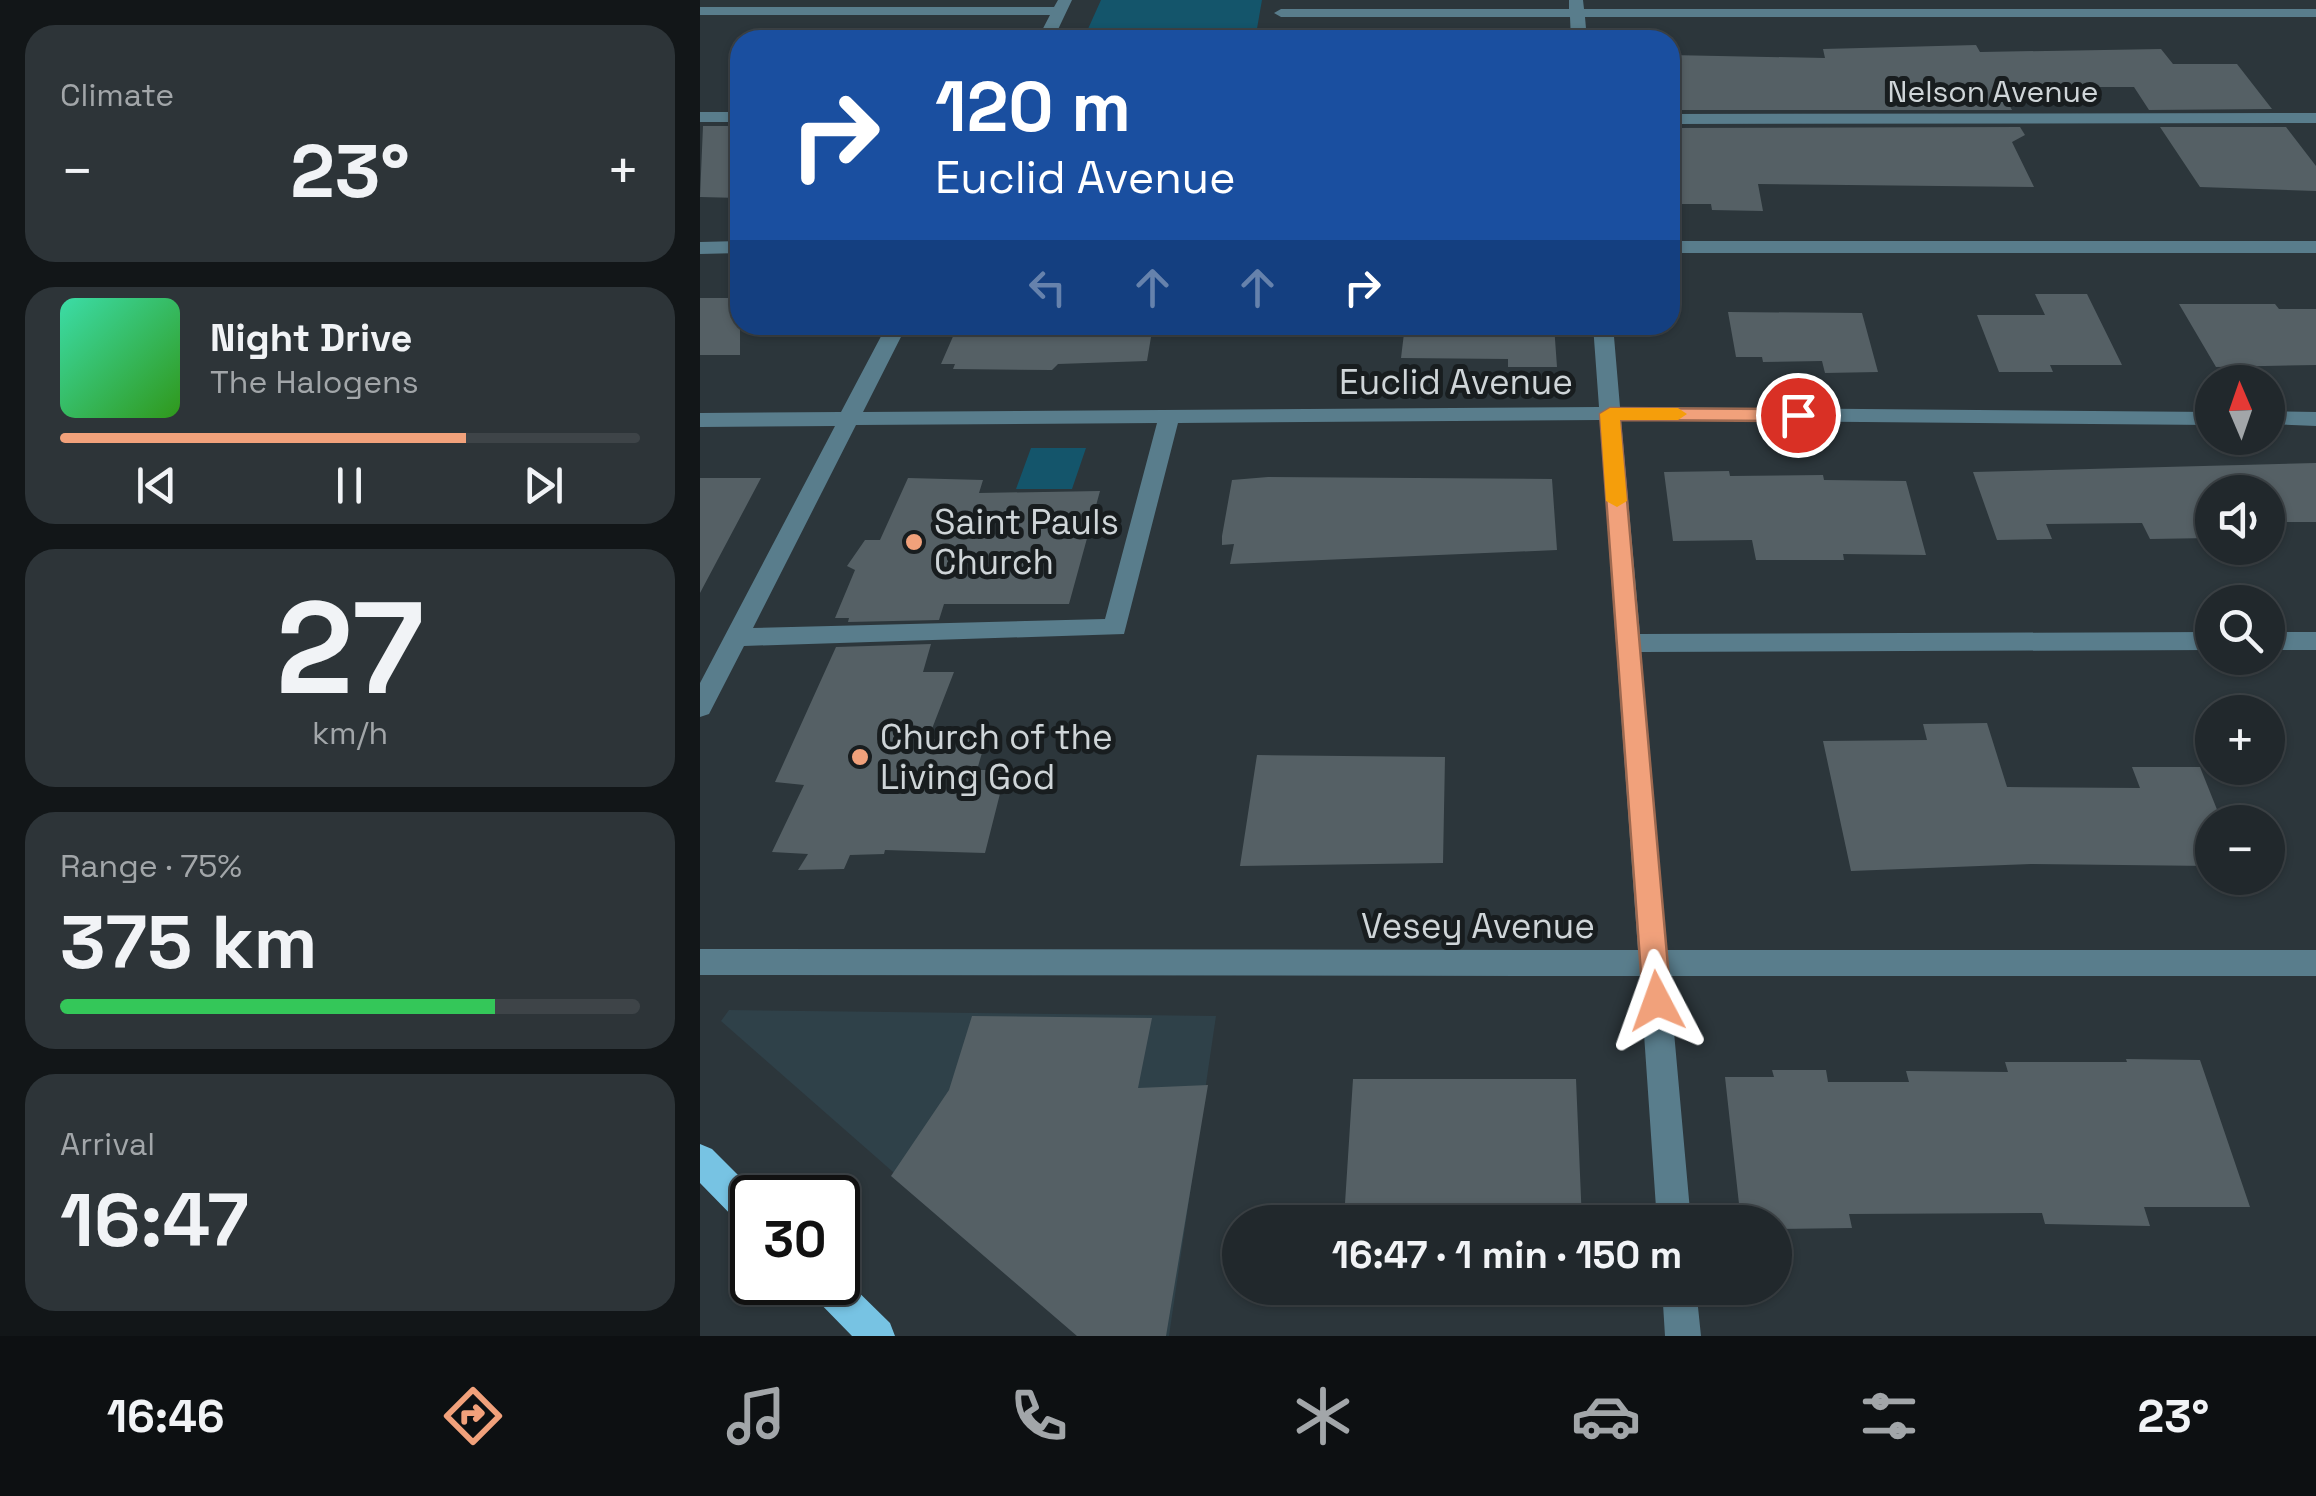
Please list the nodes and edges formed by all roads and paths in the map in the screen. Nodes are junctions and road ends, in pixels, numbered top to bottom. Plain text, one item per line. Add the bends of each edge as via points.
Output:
1 (1062, 6) edge
2 (1577, 7) edge
3 (700, 12) edge
4 (1280, 12) dead end
5 (2316, 13) edge
6 (1049, 30) edge
7 (700, 117) edge
8 (730, 117) edge
9 (2316, 118) edge
10 (1680, 119) edge
11 (2316, 246) edge
12 (1680, 247) edge
13 (700, 248) edge
14 (730, 248) edge
15 (892, 335) edge
16 (1603, 335) edge
17 (1610, 414) junction
18 (1168, 416) junction
19 (2195, 418) edge
20 (2285, 418) edge
21 (2316, 418) edge
22 (848, 419) junction
23 (700, 420) edge
24 (736, 637) junction
25 (2195, 640) edge
26 (2285, 640) edge
27 (2316, 640) edge
28 (1628, 643) junction
29 (700, 706) edge
30 (700, 962) edge
31 (2316, 963) edge
32 (1654, 964) junction
33 (700, 1160) edge
34 (730, 1190) edge
35 (1673, 1205) edge
36 (846, 1305) edge
37 (1681, 1305) edge
38 (877, 1336) edge
39 (1683, 1336) edge

1 - 3 street
1 - 6 street
2 - 4 street
2 - 5 street
7 - 8 street
9 - 10 street, Nelson Avenue
11 - 12 street
13 - 14 street
15 - 22 street
16 - 17 street
17 - 18 street, Euclid Avenue
17 - 19 street, Euclid Avenue
17 - 28 street
18 - 22 street, Euclid Avenue
18 - 24 street via 1115,628
20 - 21 street
22 - 23 street, Euclid Avenue
22 - 24 street
24 - 29 street
25 - 28 street
26 - 27 street
28 - 32 street
30 - 32 street, Vesey Avenue
31 - 32 street, Vesey Avenue
32 - 35 street
33 - 34 main road
36 - 38 main road
37 - 39 street

